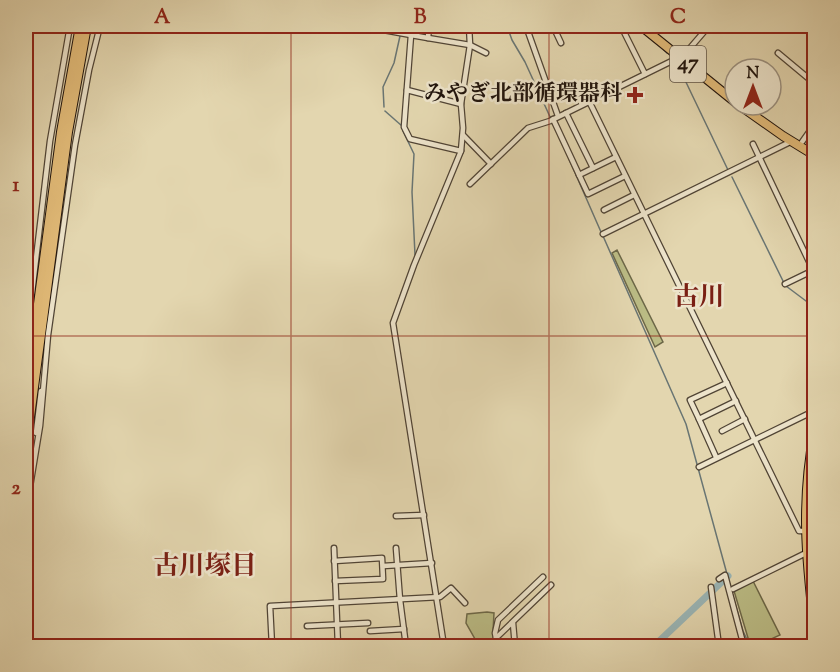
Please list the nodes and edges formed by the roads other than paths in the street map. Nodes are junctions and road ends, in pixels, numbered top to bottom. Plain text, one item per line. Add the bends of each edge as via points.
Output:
1 (70, 26) edge
2 (80, 26) edge
3 (87, 26) edge
4 (100, 26) edge
5 (429, 26) edge
6 (469, 26) edge
7 (526, 26) edge
8 (553, 26) edge
9 (621, 26) edge
10 (641, 26) edge
11 (649, 26) edge
12 (709, 26) edge
13 (367, 27) dead end
14 (411, 35) junction
15 (428, 38) junction
16 (561, 44) dead end
17 (470, 45) junction
18 (486, 53) dead end
19 (778, 53) dead end
20 (682, 56) junction
21 (645, 74) junction
22 (814, 83) edge
23 (723, 87) edge
24 (407, 90) junction
25 (723, 92) edge
26 (589, 101) junction
27 (461, 104) junction
28 (566, 113) junction
29 (756, 117) edge
30 (765, 117) edge
31 (553, 119) junction
32 (814, 125) edge
33 (463, 135) junction
34 (789, 140) junction
35 (802, 142) junction
36 (753, 144) dead end
37 (814, 149) edge
38 (461, 151) junction
39 (814, 155) edge
40 (616, 157) junction
41 (759, 157) junction
42 (491, 164) junction
43 (593, 168) junction
44 (579, 175) junction
45 (625, 177) junction
46 (470, 184) dead end
47 (634, 195) junction
48 (604, 210) dead end
49 (644, 214) junction
50 (603, 234) dead end
51 (814, 271) edge
52 (785, 284) dead end
53 (26, 343) edge
54 (44, 383) junction
55 (726, 383) junction
56 (26, 394) edge
57 (736, 401) junction
58 (814, 411) edge
59 (699, 419) junction
60 (745, 419) junction
61 (722, 431) dead end
62 (814, 434) edge
63 (755, 439) junction
64 (37, 444) junction
65 (26, 447) edge
66 (716, 457) junction
67 (814, 457) edge
68 (699, 467) dead end
69 (26, 511) edge
70 (424, 514) junction
71 (396, 516) dead end
72 (805, 531) junction
73 (334, 548) dead end
74 (396, 548) dead end
75 (810, 552) edge
76 (334, 561) junction
77 (432, 563) junction
78 (397, 566) junction
79 (382, 567) junction
80 (543, 577) dead end
81 (722, 577) dead end
82 (335, 581) junction
83 (551, 585) dead end
84 (711, 588) dead end
85 (733, 589) dead end
86 (814, 597) edge
87 (437, 598) junction
88 (400, 600) junction
89 (336, 603) junction
90 (465, 603) dead end
91 (507, 611) junction
92 (368, 622) dead end
93 (514, 622) junction
94 (337, 624) junction
95 (814, 625) edge
96 (307, 626) dead end
97 (404, 629) junction
98 (370, 631) dead end
99 (496, 638) junction
100 (675, 645) edge
101 (272, 646) edge
102 (309, 646) edge
103 (338, 646) edge
104 (406, 646) edge
105 (444, 646) edge
106 (498, 646) edge
107 (515, 646) edge
108 (529, 646) edge
109 (534, 646) edge
110 (666, 646) edge
111 (719, 646) edge
112 (746, 646) edge

1 - 53 street
2 - 56 highway via 61,132
3 - 65 highway via 68,132
4 - 54 street via 73,144
5 - 15 street
6 - 17 street
7 - 31 street
8 - 16 street
9 - 21 street
10 - 20 highway, 47
11 - 20 highway, 47
12 - 20 street
13 - 14 street
14 - 15 street
14 - 24 street
15 - 17 street
17 - 18 street
17 - 27 street
19 - 22 street
20 - 21 street
20 - 23 highway, 47
20 - 25 highway, 47
21 - 26 street
24 - 27 street
24 - 38 street via 404,127 410,139
26 - 28 street
26 - 40 street
27 - 33 street
28 - 31 street
28 - 43 street
29 - 34 highway
30 - 35 highway
31 - 42 street via 528,128
31 - 44 street
32 - 35 street
33 - 38 street
33 - 42 street
34 - 39 highway
34 - 41 street
35 - 37 highway
36 - 41 street
38 - 70 street via 394,318
40 - 43 street
40 - 45 street
41 - 49 street
41 - 51 street
42 - 46 street
43 - 44 street
44 - 45 street via 588,194
45 - 47 street
47 - 48 street
47 - 49 street
49 - 50 street
49 - 55 street
51 - 52 street
54 - 64 street
54 - 64 street via 37,416
55 - 57 street
55 - 59 street via 690,400
57 - 59 street
57 - 60 street
58 - 63 street
59 - 66 street
60 - 61 street
60 - 63 street
62 - 72 highway via 806,483
63 - 66 street
63 - 72 street via 799,531
64 - 69 street
66 - 68 street
67 - 75 highway
70 - 71 street
70 - 77 street
72 - 75 highway
73 - 76 street
74 - 78 street
75 - 85 street
75 - 86 highway
75 - 95 highway
76 - 79 street via 382,558
76 - 82 street
77 - 78 street
77 - 87 street
78 - 79 street
78 - 88 street
79 - 82 street via 383,579
80 - 91 street
81 - 112 street
82 - 89 street
83 - 93 street
84 - 111 street
87 - 88 street
87 - 90 street via 451,588
87 - 105 street
88 - 89 street
88 - 97 street
89 - 94 street
89 - 101 street via 270,606
91 - 93 street
91 - 99 street via 496,624
92 - 94 street
93 - 99 street
93 - 107 street
94 - 96 street
94 - 103 street
97 - 98 street
97 - 104 street
99 - 106 street
100 - 110 street
102 - 103 street
108 - 109 street

